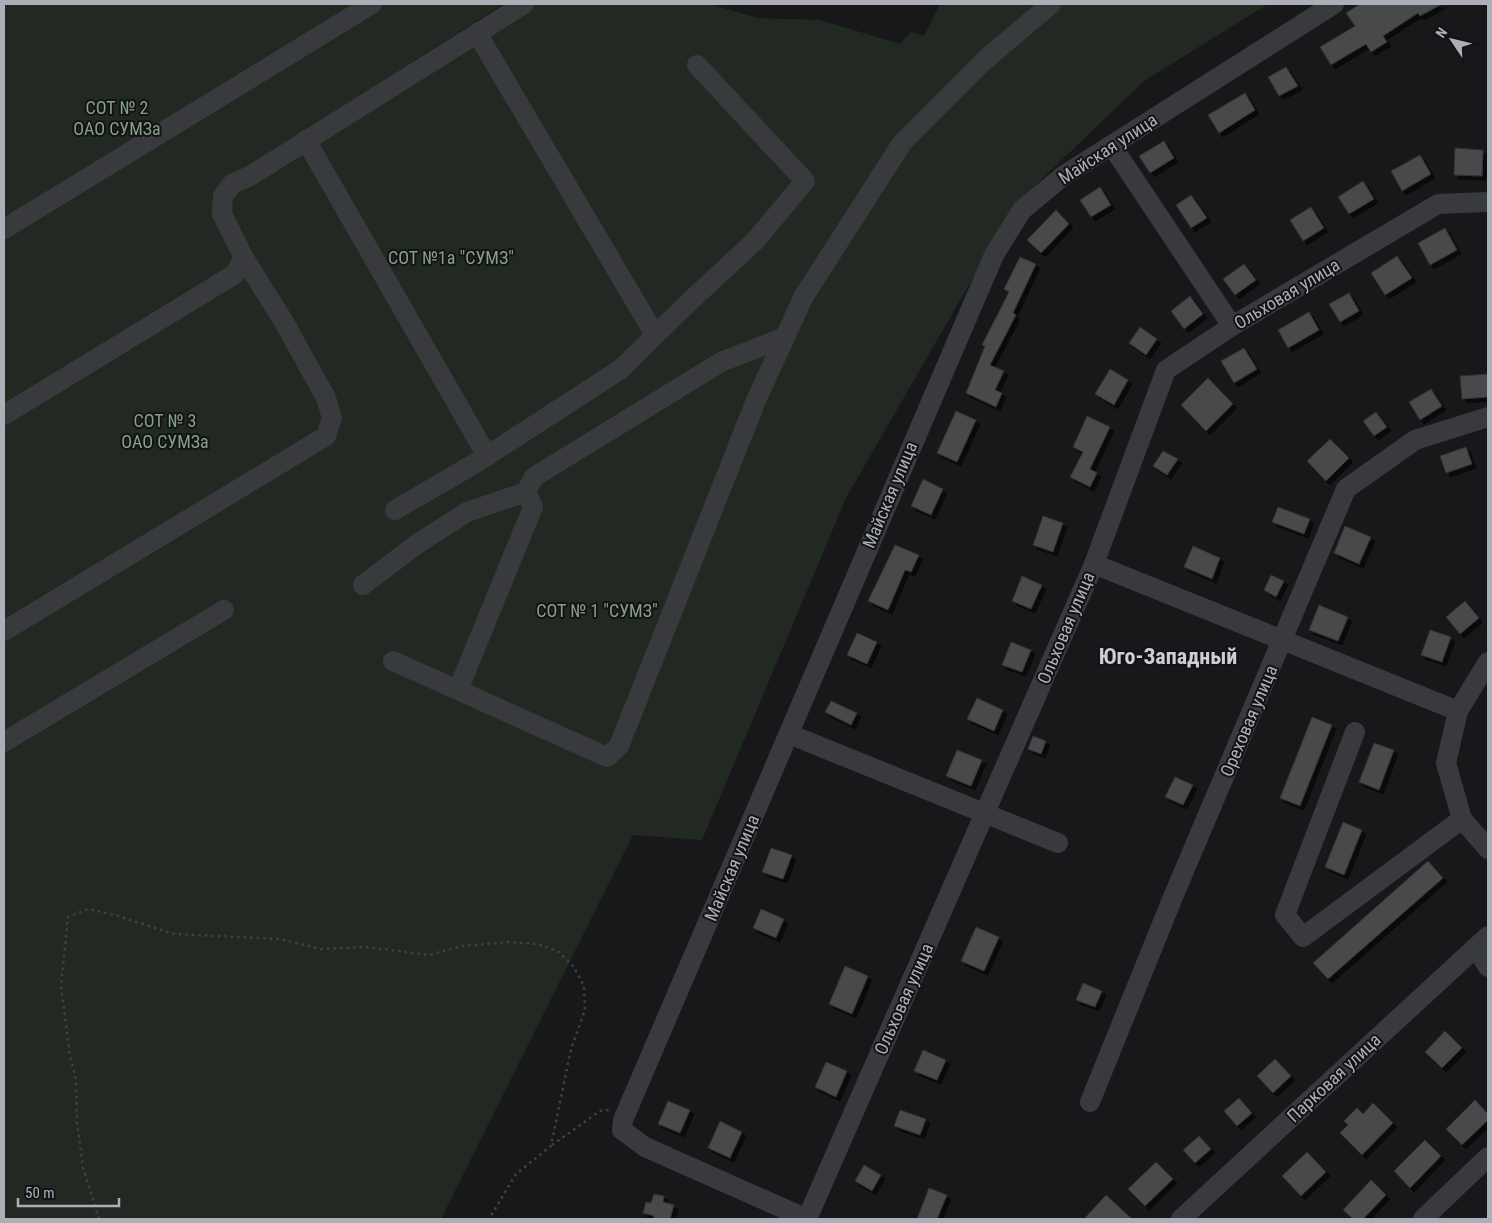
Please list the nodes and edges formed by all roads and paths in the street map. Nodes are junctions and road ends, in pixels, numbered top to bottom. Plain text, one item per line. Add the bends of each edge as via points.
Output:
1 (372, 4) edge
2 (524, 4) edge
3 (1051, 4) edge
4 (1334, 4) edge
5 (477, 33) junction
6 (697, 65) dead end
7 (306, 140) junction
8 (1112, 146) junction
9 (1488, 202) edge
10 (4, 229) edge
11 (244, 258) junction
12 (1232, 326) junction
13 (655, 336) junction
14 (785, 337) junction
15 (4, 415) edge
16 (1488, 417) edge
17 (487, 456) junction
18 (526, 492) junction
19 (395, 510) dead end
20 (1094, 564) junction
21 (363, 585) dead end
22 (224, 610) dead end
23 (4, 631) edge
24 (1284, 641) junction
25 (393, 661) dead end
26 (1488, 662) edge
27 (458, 690) junction
28 (1458, 711) junction
29 (1354, 732) dead end
30 (789, 734) junction
31 (4, 742) edge
32 (985, 814) junction
33 (1462, 819) junction
34 (1058, 843) dead end
35 (1488, 849) edge
36 (1482, 942) edge
37 (1488, 967) edge
38 (1090, 1102) dead end
39 (628, 1108) junction
40 (551, 1146) junction
41 (1488, 1157) edge
42 (99, 1219) edge
43 (489, 1219) edge
44 (807, 1219) edge
45 (1180, 1219) edge
46 (1423, 1219) edge

1 - 10 street
2 - 5 street
3 - 14 street via 985,60 902,143 804,296
4 - 8 street, Майская улица
5 - 7 street
5 - 13 street
6 - 13 street via 804,181 755,241
7 - 11 street via 232,184 223,196 222,214
7 - 17 street
8 - 12 street
8 - 30 street, Майская улица via 1064,176 1022,210 994,254
9 - 12 street, Ольховая улица via 1438,204
11 - 15 street via 235,274
11 - 23 street via 326,398 332,418 326,436
12 - 20 street, Ольховая улица via 1166,370
13 - 17 street via 622,370
14 - 18 street via 722,362 534,477
14 - 27 street via 757,398 619,746 607,757
16 - 24 street, Ореховая улица via 1415,440 1346,489
17 - 19 street
18 - 21 street via 467,512 417,544
18 - 27 street via 533,507
20 - 24 street
20 - 32 street, Ольховая улица
22 - 31 street
24 - 28 street
24 - 38 street, Ореховая улица
25 - 27 street
26 - 28 street
28 - 33 street via 1446,763
29 - 33 street via 1284,915 1303,936
30 - 32 street
30 - 39 street, Майская улица
32 - 34 street
32 - 44 street, Ольховая улица
33 - 35 street
36 - 37 street
36 - 45 street, Парковая улица
39 - 40 path via 600,1111
39 - 44 street, Майская улица via 622,1130 645,1146
40 - 42 path via 570,1049 585,1010 582,980 559,952 538,944 510,942 461,946 429,955 367,947 321,949 280,939 174,934 88,909 68,917 61,986 76,1079 82,1168
40 - 43 path via 516,1174
41 - 46 street

